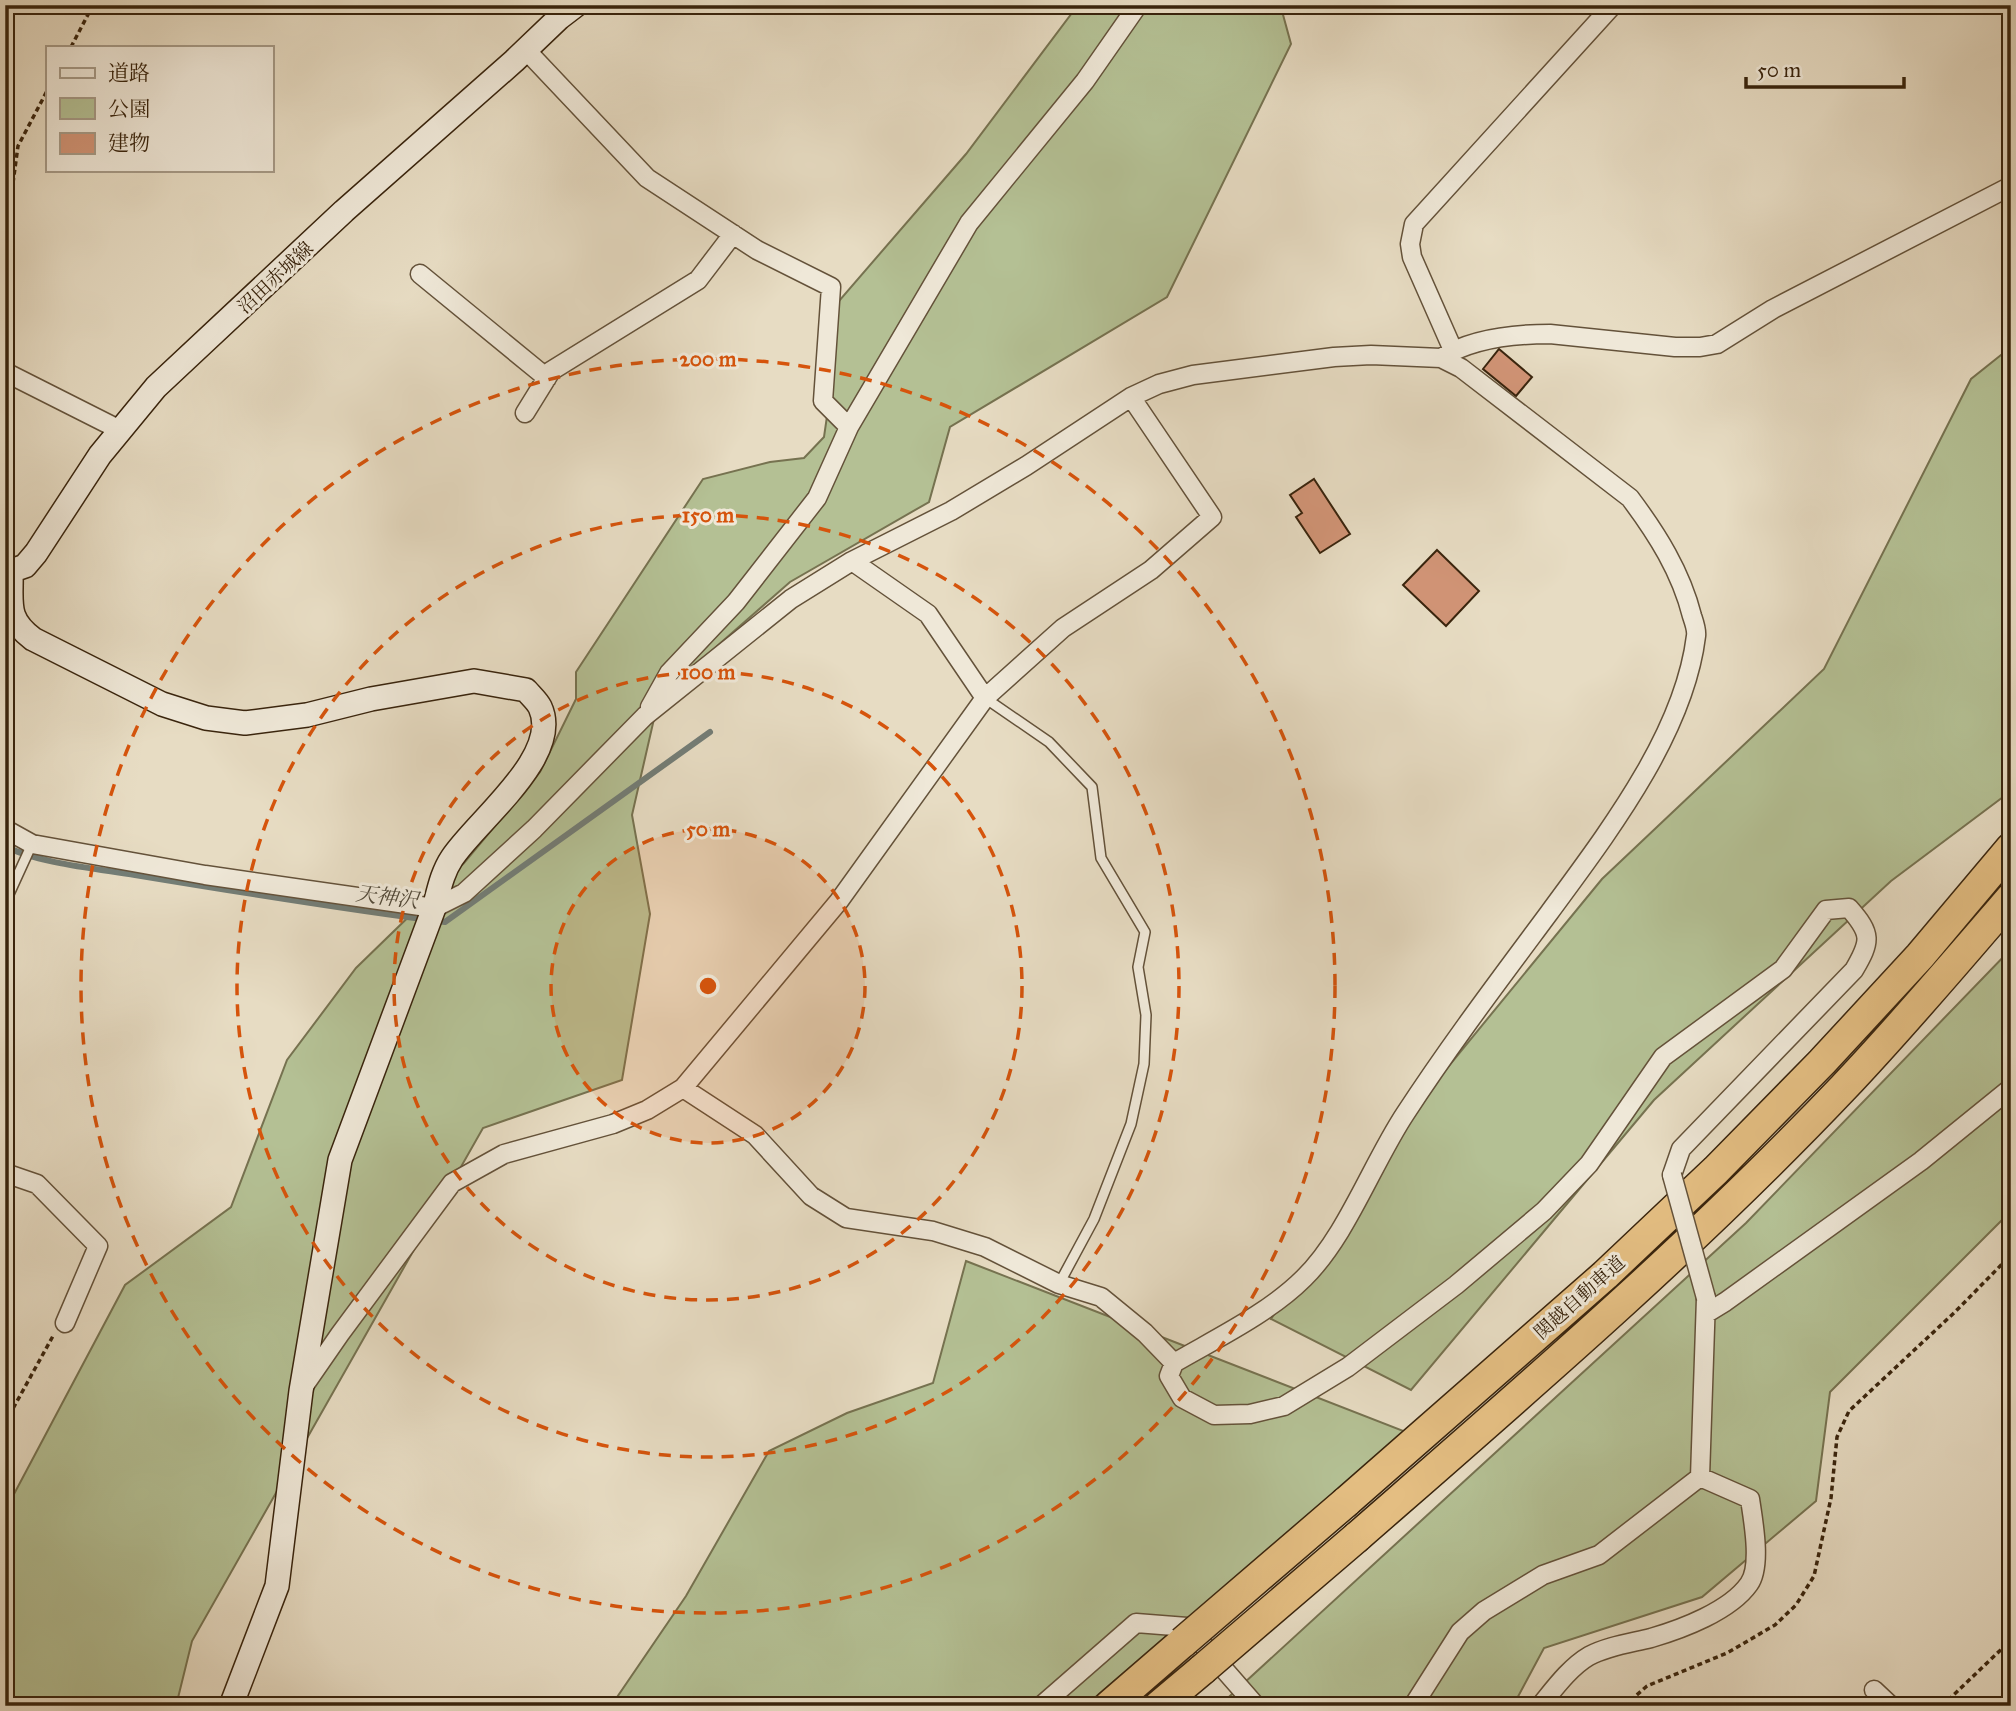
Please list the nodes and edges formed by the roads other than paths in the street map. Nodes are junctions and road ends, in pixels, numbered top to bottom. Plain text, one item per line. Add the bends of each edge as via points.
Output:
1 (576, 5) edge
2 (1138, 5) edge
3 (1613, 5) edge
4 (525, 49) junction
5 (2011, 186) edge
6 (733, 234) junction
7 (421, 274) dead end
8 (1447, 354) junction
9 (5, 372) edge
10 (547, 378) junction
11 (1131, 397) junction
12 (524, 413) dead end
13 (849, 427) junction
14 (120, 430) junction
15 (852, 561) junction
16 (8, 572) edge
17 (9, 622) edge
18 (985, 698) junction
19 (645, 716) junction
20 (5, 829) edge
21 (32, 844) junction
22 (2011, 848) edge
23 (2011, 898) edge
24 (5, 903) edge
25 (435, 908) junction
26 (683, 1088) junction
27 (2011, 1088) edge
28 (5, 1173) edge
29 (1059, 1284) junction
30 (1707, 1305) junction
31 (61, 1326) road end
32 (1174, 1363) junction
33 (301, 1391) junction
34 (1700, 1478) junction
35 (1874, 1690) dead end
36 (230, 1706) edge
37 (1041, 1706) edge
38 (1109, 1706) edge
39 (1159, 1706) edge
40 (1256, 1706) edge
41 (1413, 1706) edge
42 (1540, 1706) edge
43 (1891, 1706) edge

1 - 4 street, 沼田赤城線
2 - 13 street via 1085,81 970,223
3 - 8 street via 1414,224 1412,257
4 - 6 street via 647,178
4 - 14 street, 沼田赤城線 via 165,379
5 - 8 street via 1773,309 1717,344 1688,348 1530,334 1491,339
6 - 10 street via 698,280 551,371
6 - 13 street via 831,287 823,401
7 - 10 street
8 - 11 street via 1334,357 1193,375
8 - 32 street via 1630,498 1648,522 1678,576 1697,633 1685,685 1650,763 1591,855 1410,1106 1327,1252 1303,1279 1256,1315
9 - 14 street
10 - 12 street
11 - 15 street via 951,511
11 - 18 street via 1212,517 1151,570 1063,628
13 - 19 street via 817,498 736,602 669,673
14 - 16 street, 沼田赤城線 via 36,553 25,565
15 - 18 street via 928,614
15 - 19 street via 791,599
16 - 17 street
17 - 25 street via 33,639 162,704 206,718 245,723 307,715 474,681 526,690 540,708 543,728 538,752 454,855 444,872
18 - 26 street via 839,901
18 - 29 lane via 1049,742 1092,786 1101,858 1145,932 1138,967 1146,1015 1144,1064 1131,1124 1094,1219
19 - 25 street via 464,893
20 - 21 street
21 - 24 lane
21 - 25 street
22 - 38 highway, 関越自動車道, bridge via 1920,956 1716,1170 1605,1275
23 - 39 highway, 関越自動車道, bridge via 1842,1089 1622,1304
25 - 33 street via 340,1160
26 - 29 street via 755,1135 811,1196 846,1218 933,1231 985,1247
26 - 33 street via 613,1124 504,1154 452,1183
27 - 30 street via 1921,1161
28 - 31 street via 37,1184 98,1246
29 - 32 street via 1101,1297
30 - 32 street, bridge via 1672,1175 1681,1149 1854,970 1867,948 1864,925 1849,908 1826,911 1783,969 1663,1057 1589,1164 1544,1210 1456,1285 1348,1367 1284,1406 1250,1415 1214,1415 1182,1398 1170,1376
30 - 34 street
33 - 36 street via 277,1586
34 - 41 street via 1599,1555 1543,1575 1484,1611 1460,1632
34 - 42 street via 1750,1499 1757,1546 1750,1583 1727,1605 1687,1626 1587,1657
35 - 43 street
37 - 40 street via 1136,1623 1187,1627

